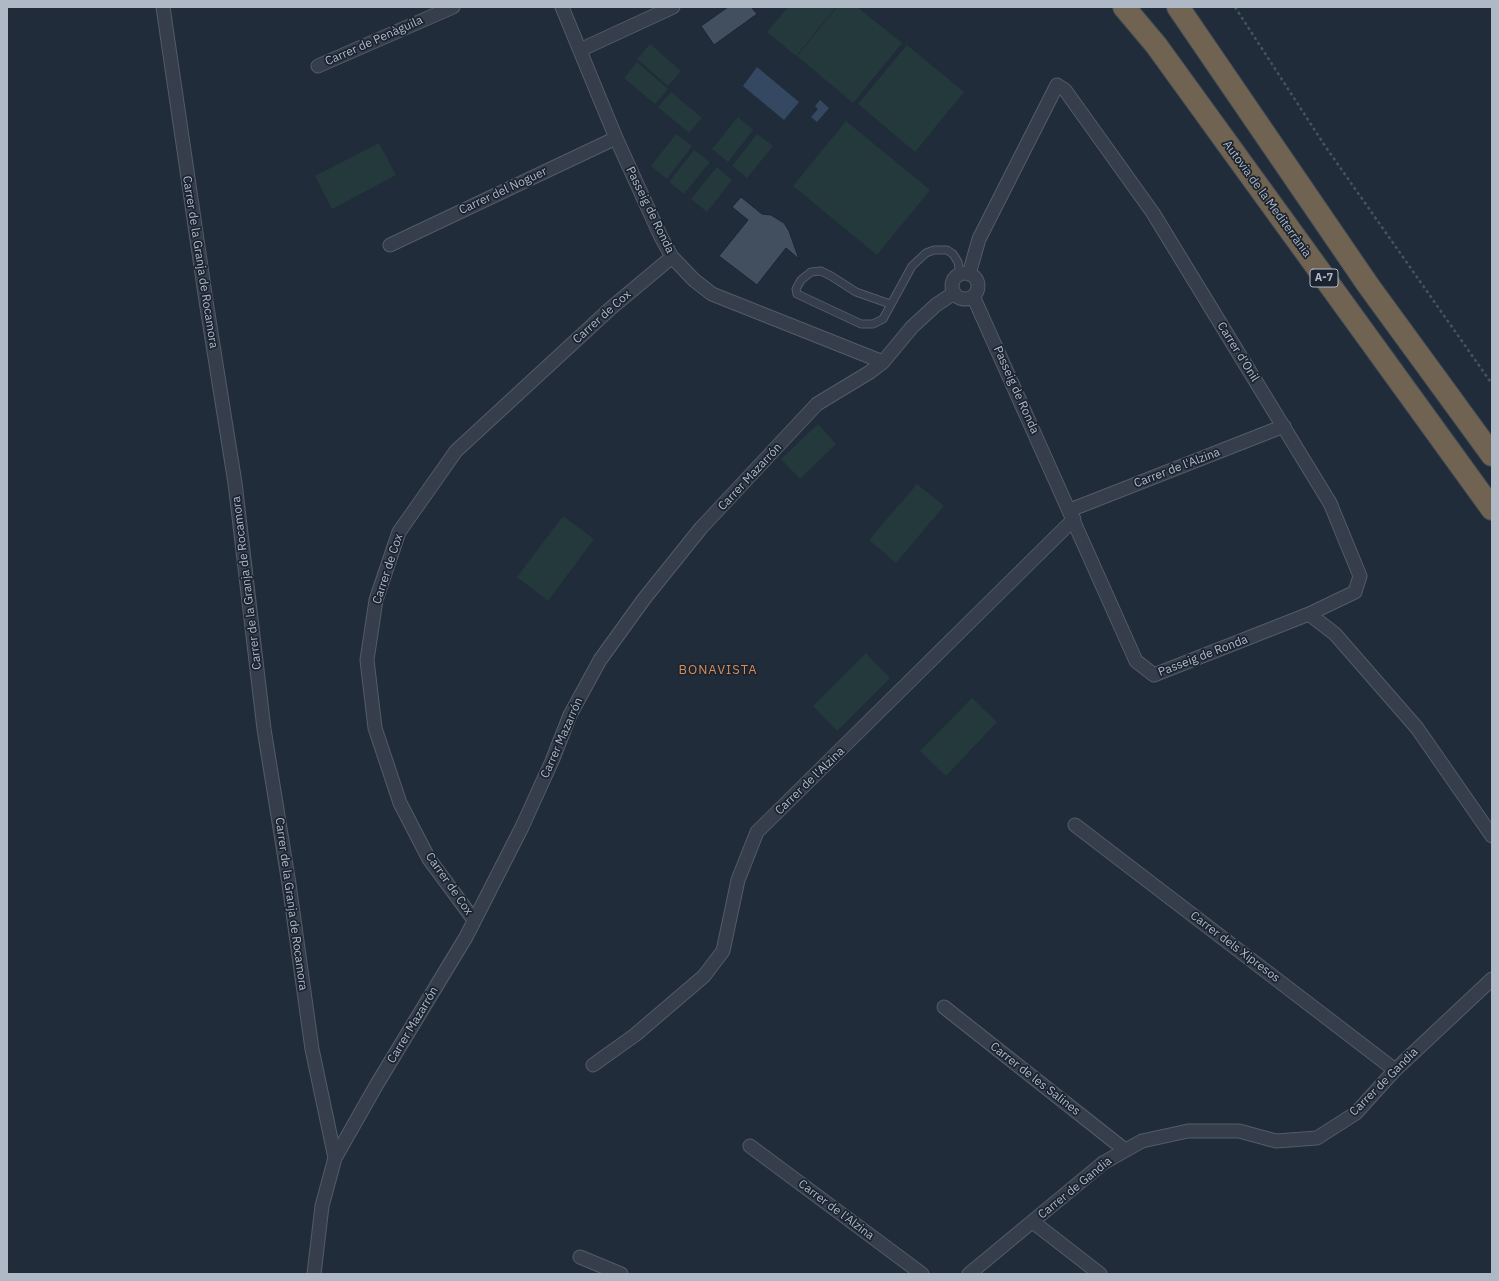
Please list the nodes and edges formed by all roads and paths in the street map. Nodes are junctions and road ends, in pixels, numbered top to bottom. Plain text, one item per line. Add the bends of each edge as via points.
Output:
1 (162, 7) edge
2 (453, 7) edge
3 (562, 7) edge
4 (673, 7) edge
5 (1124, 7) edge
6 (1134, 7) edge
7 (1178, 7) edge
8 (1235, 7) edge
9 (1156, 45) junction
10 (580, 50) junction
11 (318, 66) dead end
12 (616, 138) junction
13 (390, 245) dead end
14 (672, 257) junction
15 (964, 274) junction
16 (954, 293) junction
17 (973, 296) junction
18 (890, 304) junction
19 (884, 362) junction
20 (1492, 384) edge
21 (1284, 426) junction
22 (1492, 455) edge
23 (1492, 509) edge
24 (1072, 515) junction
25 (1309, 614) junction
26 (1075, 825) dead end
27 (1492, 836) edge
28 (474, 920) junction
29 (1492, 979) edge
30 (944, 1007) dead end
31 (593, 1065) dead end
32 (1395, 1070) junction
33 (750, 1146) dead end
34 (1125, 1150) junction
35 (335, 1158) junction
36 (1033, 1222) junction
37 (580, 1257) dead end
38 (314, 1274) edge
39 (620, 1274) edge
40 (922, 1274) edge
41 (969, 1274) edge
42 (1100, 1274) edge

1 - 35 street, Carrer de la Granja de Rocamora via 235,483 264,729 312,1049
2 - 11 street, Carrer de Penàguila
3 - 10 street, Passeig de Ronda
4 - 10 street
5 - 9 highway, Autovia de la Mediterrània / A-7
6 - 9 highway
7 - 22 highway, A-7 via 1368,285
8 - 20 path via 1325,146
9 - 23 highway, Autovia de la Mediterrània / A-7
10 - 12 street, Passeig de Ronda
12 - 13 street, Carrer del Noguer
12 - 14 street, Passeig de Ronda
14 - 19 street, Passeig de Ronda via 712,294
14 - 28 street, Carrer de Cox via 611,308 456,451 399,532 376,600 367,660 375,728 400,803 426,852
15 - 16 street via 956,277 952,284
15 - 17 street via 973,276 977,284
15 - 18 lane via 953,254 947,250 926,253 912,266
15 - 21 street, Carrer d'Onil via 1057,85 1065,90 1153,213
16 - 17 street via 961,298
16 - 19 street via 912,327
17 - 24 street, Passeig de Ronda
18 - 18 lane via 856,292 821,271 811,272 801,280 796,289 797,294 861,324 873,324 882,319
19 - 28 street, Carrer Mazarrón via 817,404 701,528 644,599 600,660 570,714 522,827
21 - 24 street, Carrer de l'Alzina
21 - 25 street, Carrer d'Onil via 1330,503 1360,576 1355,592
24 - 25 street, Passeig de Ronda via 1136,661 1154,675
24 - 31 street, Carrer de l'Alzina via 757,832 738,880 723,951 704,976 635,1035
25 - 27 street via 1335,634 1417,728
26 - 32 street, Carrer dels Xipresos
28 - 35 street, Carrer Mazarrón
29 - 32 street, Carrer de Gandia
30 - 34 street, Carrer de les Salines
32 - 34 street, Carrer de Gandia via 1356,1113 1317,1138 1276,1141 1239,1131 1188,1131 1142,1141
33 - 40 street, Carrer de l'Alzina
34 - 36 street, Carrer de Gandia via 1103,1163
35 - 38 street via 322,1206
36 - 41 street, Carrer de Gandia
36 - 42 street
37 - 39 street

